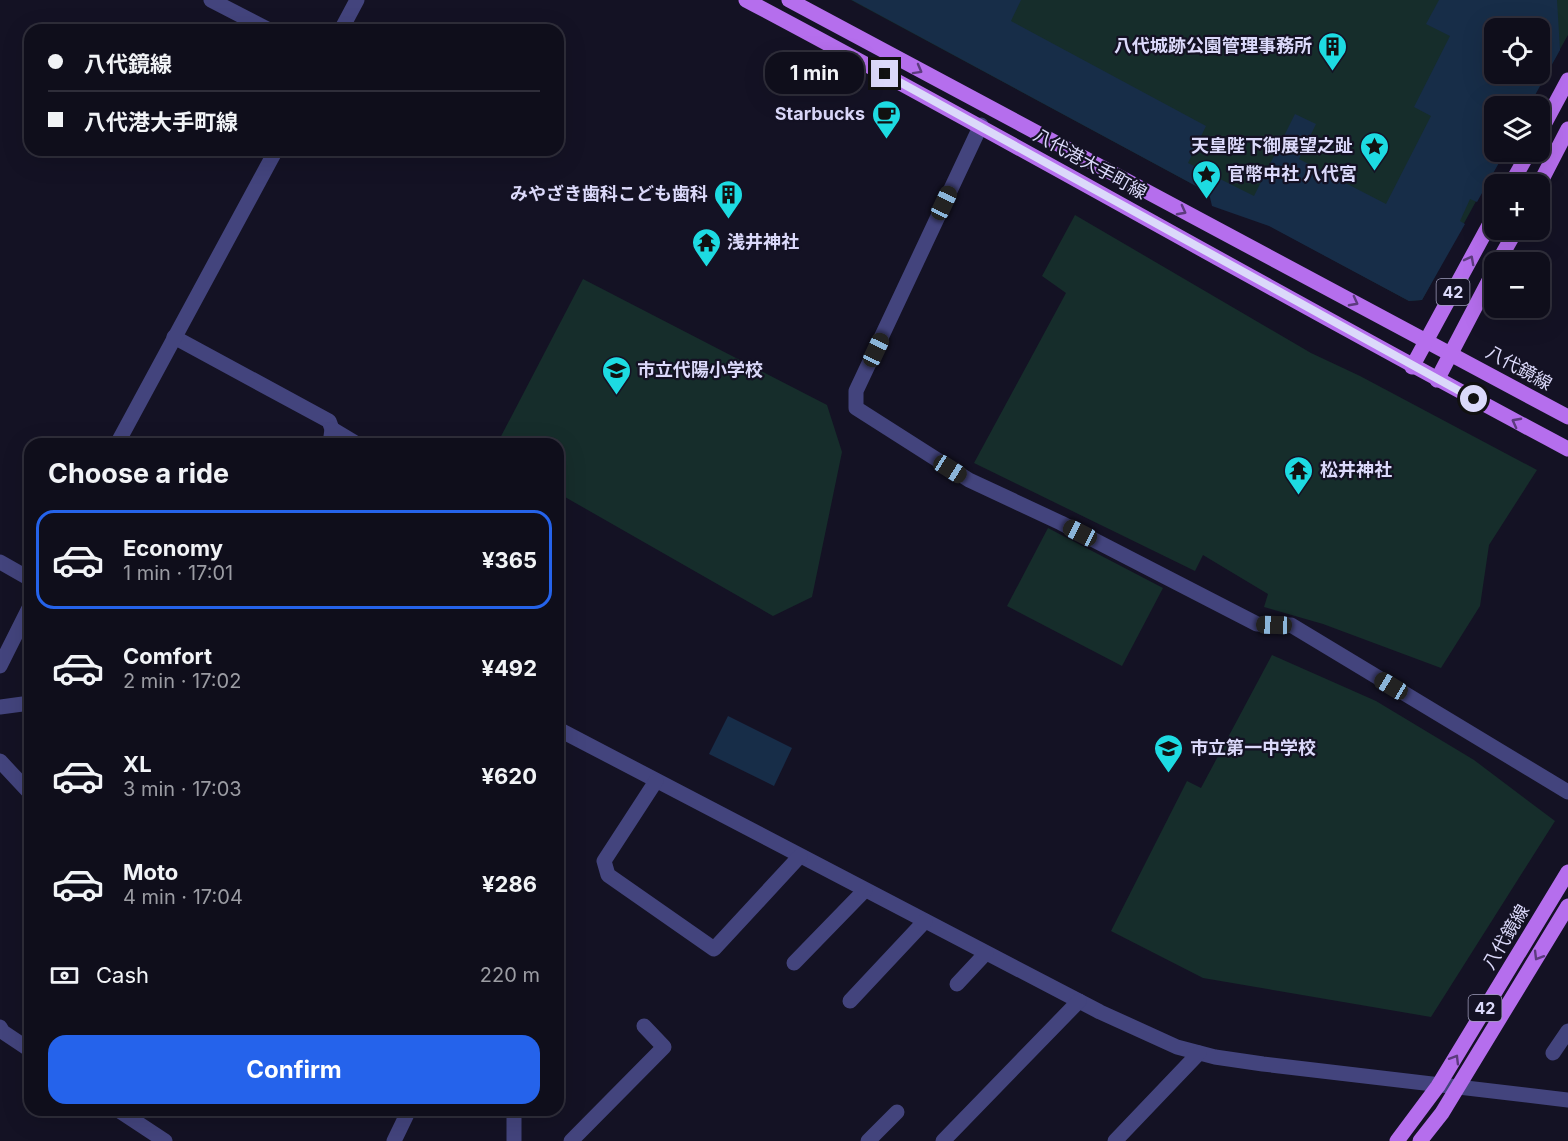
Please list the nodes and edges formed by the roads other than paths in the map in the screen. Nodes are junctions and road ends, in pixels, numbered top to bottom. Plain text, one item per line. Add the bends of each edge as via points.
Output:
1 (211, 0) edge
2 (357, 0) edge
3 (746, 0) edge
4 (797, 2) edge
5 (790, 23) junction
6 (257, 24) edge
7 (344, 24) edge
8 (1568, 80) edge
9 (1550, 114) edge
10 (981, 125) junction
11 (1568, 129) edge
12 (273, 156) edge
13 (1545, 174) edge
14 (1484, 235) edge
15 (1484, 290) edge
16 (174, 337) junction
17 (1427, 341) junction
18 (1451, 353) junction
19 (1412, 367) junction
20 (1437, 380) junction
21 (1568, 417) edge
22 (331, 437) edge
23 (120, 438) edge
24 (1568, 449) edge
25 (0, 562) edge
26 (24, 576) edge
27 (24, 618) edge
28 (0, 666) edge
29 (24, 704) edge
30 (0, 707) edge
31 (564, 732) edge
32 (0, 761) edge
33 (656, 781) junction
34 (24, 787) edge
35 (1568, 792) edge
36 (800, 856) junction
37 (1568, 872) edge
38 (865, 890) junction
39 (1568, 906) edge
40 (925, 921) junction
41 (986, 952) junction
42 (794, 963) dead end
43 (957, 984) dead end
44 (850, 1001) dead end
45 (1079, 1001) junction
46 (644, 1026) dead end
47 (0, 1027) edge
48 (1568, 1031) edge
49 (24, 1046) edge
50 (1199, 1053) junction
51 (1554, 1053) dead end
52 (1438, 1086) junction
53 (1457, 1089) junction
54 (1568, 1100) edge
55 (897, 1112) dead end
56 (127, 1116) edge
57 (406, 1116) edge
58 (514, 1116) edge
59 (165, 1141) edge
60 (394, 1141) edge
61 (514, 1141) edge
62 (571, 1141) edge
63 (868, 1141) edge
64 (943, 1141) edge
65 (1115, 1141) edge
66 (1397, 1141) edge
67 (1420, 1141) edge

1 - 6 street
2 - 7 street
3 - 5 main road, 八代港大手町線
4 - 5 street
4 -> 17 main road, 八代港大手町線
5 - 10 main road, 八代港大手町線
8 - 9 main road
10 - 19 main road, 八代港大手町線
10 - 35 street via 856,391 856,408 969,480 1257,624 1291,625
11 - 13 main road
12 - 16 street
17 -> 14 main road, 42
15 - 18 main road, 42
16 - 22 street via 328,421
16 - 23 street
17 - 18 main road, 八代港大手町線
17 - 19 main road, 42
18 - 20 main road, 42
18 - 21 main road, 八代鏡線
19 - 20 main road
24 -> 20 main road
25 - 26 street
27 - 28 street
29 - 30 street
31 - 33 street
32 - 34 street
33 - 36 street
33 - 36 street via 604,861 608,875 714,949
36 - 38 street
52 -> 37 main road, 八代鏡線 / 42
38 - 40 street
38 - 42 street
39 -> 53 main road, 八代鏡線 / 42
40 - 41 street
40 - 44 street
41 - 43 street
41 - 45 street
45 - 50 street via 1177,1047
45 - 64 street
46 - 62 street via 664,1047
47 - 49 street
48 - 51 street
50 - 52 street
50 - 65 street
52 - 53 street
52 - 66 main road, 八代鏡線 / 42
53 - 54 street
53 - 67 main road, 八代鏡線 / 42
55 - 63 street
56 - 59 street
57 - 60 street
58 - 61 street

